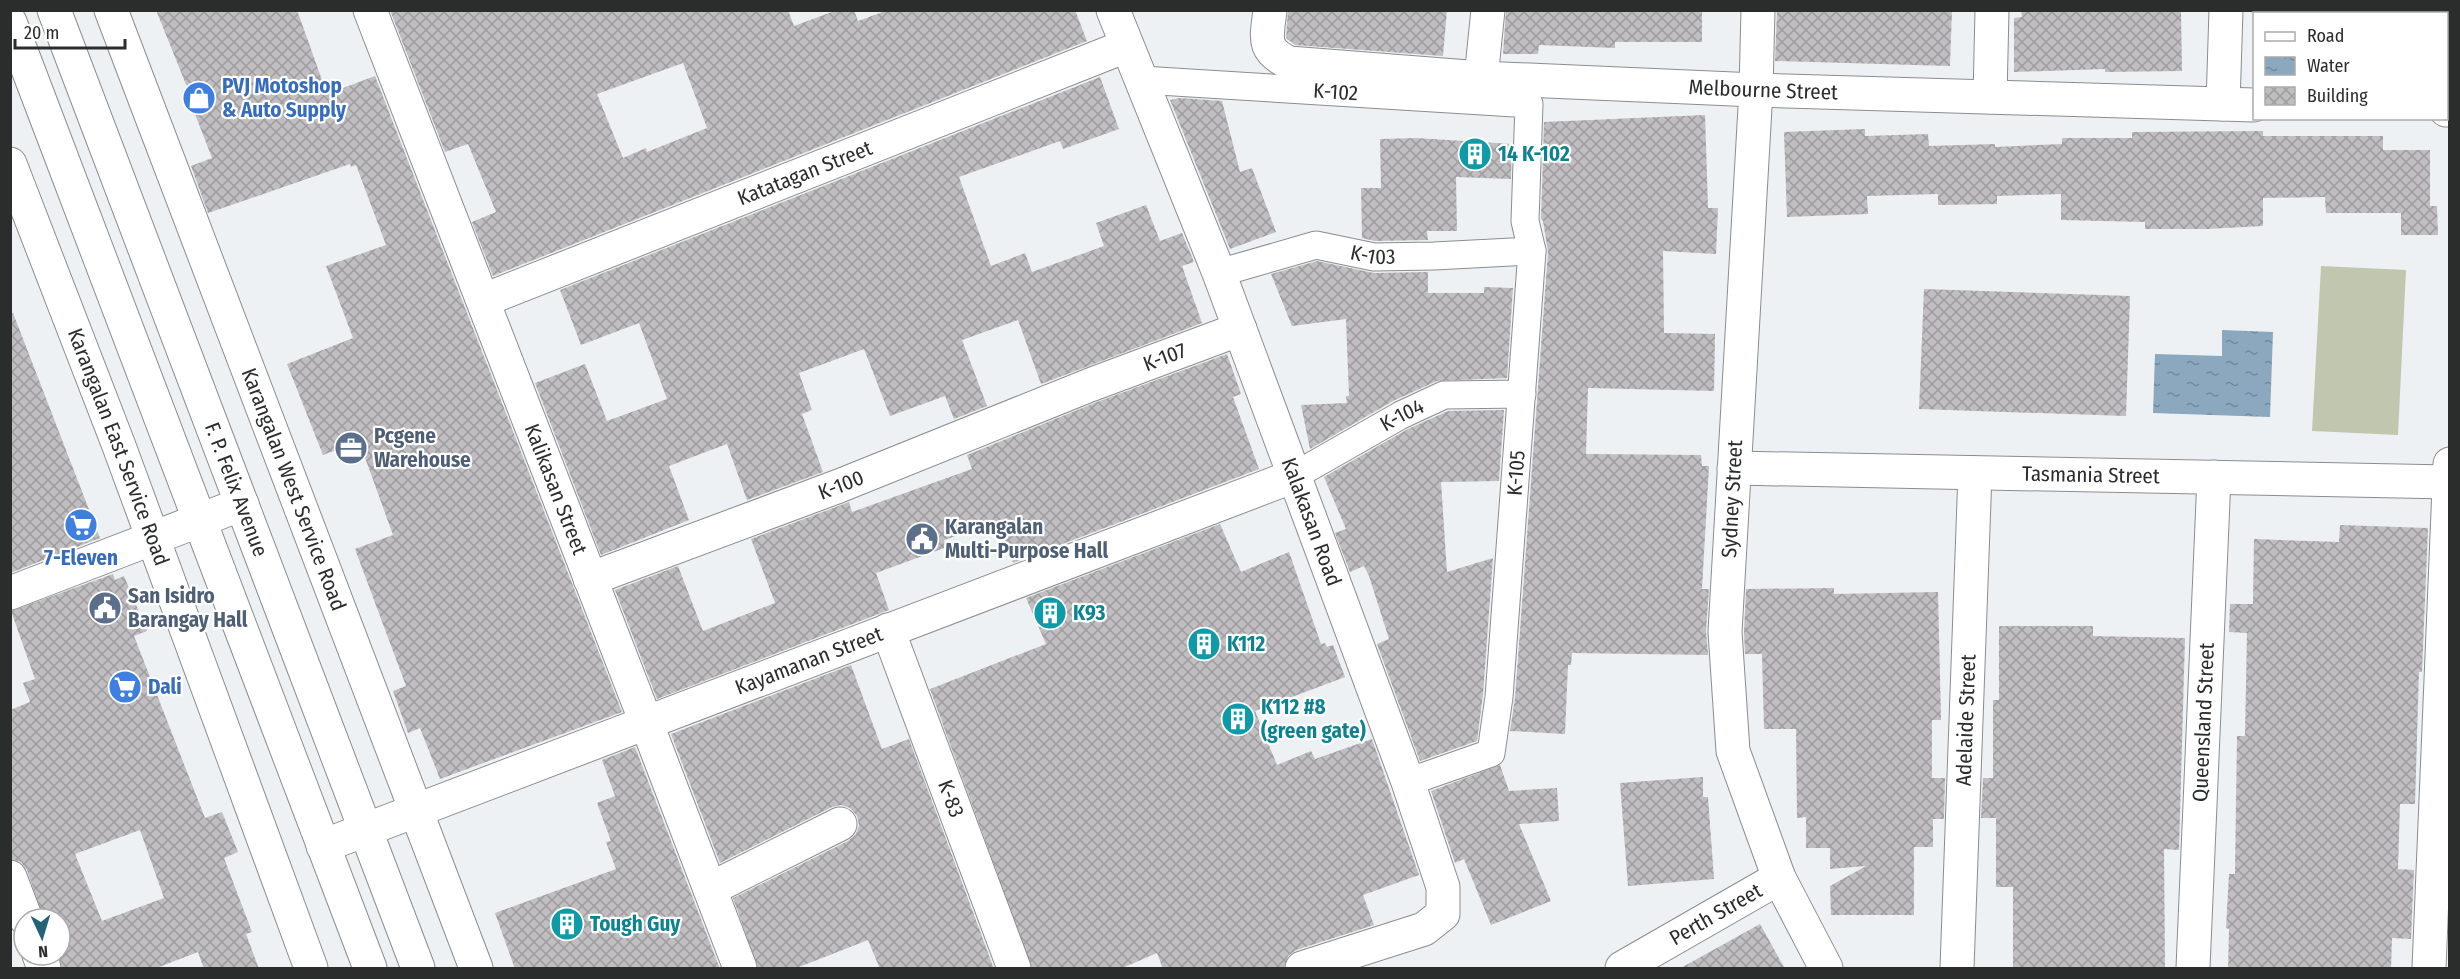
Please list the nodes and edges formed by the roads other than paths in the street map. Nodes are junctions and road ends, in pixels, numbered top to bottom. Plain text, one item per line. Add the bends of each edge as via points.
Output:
1 (54, 10) edge
2 (111, 10) edge
3 (370, 10) edge
4 (1113, 10) edge
5 (1270, 10) edge
6 (1488, 10) edge
7 (1758, 10) edge
8 (1992, 10) edge
9 (2226, 10) edge
10 (10, 22) edge
11 (1126, 46) junction
12 (1481, 78) junction
13 (1142, 80) junction
14 (1756, 90) junction
15 (1990, 97) junction
16 (1530, 104) joint
17 (2223, 104) junction
18 (2253, 105) edge
19 (10, 164) edge
20 (1532, 251) junction
21 (1219, 273) junction
22 (484, 300) junction
23 (1240, 329) junction
24 (1090, 385) joint
25 (1522, 394) junction
26 (2450, 464) edge
27 (1734, 468) junction
28 (1975, 472) junction
29 (1294, 476) junction
30 (2214, 477) junction
31 (2449, 482) edge
32 (242, 504) junction
33 (198, 520) junction
34 (151, 539) junction
35 (590, 579) junction
36 (10, 593) edge
37 (888, 630) junction
38 (646, 722) junction
39 (1408, 782) junction
40 (417, 810) junction
41 (840, 824) dead end
42 (366, 830) junction
43 (323, 846) junction
44 (10, 878) edge
45 (1779, 878) junction
46 (710, 889) junction
47 (21, 907) edge
48 (1314, 967) edge
49 (310, 969) edge
50 (370, 969) edge
51 (418, 969) edge
52 (476, 969) edge
53 (740, 969) edge
54 (1014, 969) edge
55 (1622, 969) edge
56 (1826, 969) edge
57 (1957, 969) edge
58 (2193, 969) edge
59 (2429, 969) edge

1 - 32 street, F. P. Felix Avenue
2 - 40 street, Karangalan West Service Road
3 - 22 street, Kalikasan Street
4 - 11 street, Kalakasan Road
5 - 12 street, Melbourne Street via 1267,43 1274,56 1289,63
6 - 12 street
7 - 14 street, Sydney Street
8 - 15 street
9 - 17 street
10 - 33 street
11 - 13 street, Kalakasan Road
11 - 22 street, Katatagan Street
12 - 14 street, Melbourne Street
13 - 16 street, K-102
13 - 21 street, Kalakasan Road
14 - 15 street, Melbourne Street
14 - 27 street, Sydney Street
15 - 17 street, Melbourne Street
16 - 20 street, K-105 via 1525,221
17 - 18 street, Melbourne Street
19 - 34 street, Karangalan East Service Road
20 - 21 street, K-103 via 1374,257 1316,245
20 - 25 street, K-105
21 - 23 street, Kalakasan Road
22 - 35 street, Kalikasan Street
23 - 24 street, K-107
23 - 29 street, Kalakasan Road
24 - 35 street, K-100 via 839,486
25 - 29 street, K-104 via 1444,395
25 - 39 street, K-105 via 1499,697 1491,753
26 - 31 street
27 - 28 street, Tasmania Street
27 - 45 street, Sydney Street via 1725,632 1733,751
28 - 30 street, Tasmania Street
28 - 57 street, Adelaide Street
29 - 37 street, Kayamanan Street
29 - 39 street, Kalakasan Road
30 - 31 street, Tasmania Street
30 - 58 street, Queensland Street
31 - 59 street
32 - 33 street
32 - 42 street, F. P. Felix Avenue
33 - 34 street
33 - 43 street
34 - 36 street
34 - 49 street, Karangalan East Service Road
35 - 38 street, Kalikasan Street
37 - 38 street, Kayamanan Street
37 - 54 street, K-83
38 - 40 street, Kayamanan Street
38 - 46 street, Kalikasan Street
39 - 48 street, Kalakasan Road via 1443,887 1443,914 1424,929
40 - 42 street, Kayamanan Street
40 - 52 street, Karangalan West Service Road
41 - 46 street
42 - 43 street, Kayamanan Street
42 - 51 street, F. P. Felix Avenue
43 - 50 street
44 - 47 street
45 - 55 street, Perth Street
45 - 56 street, Sydney Street
46 - 53 street, Kalikasan Street

